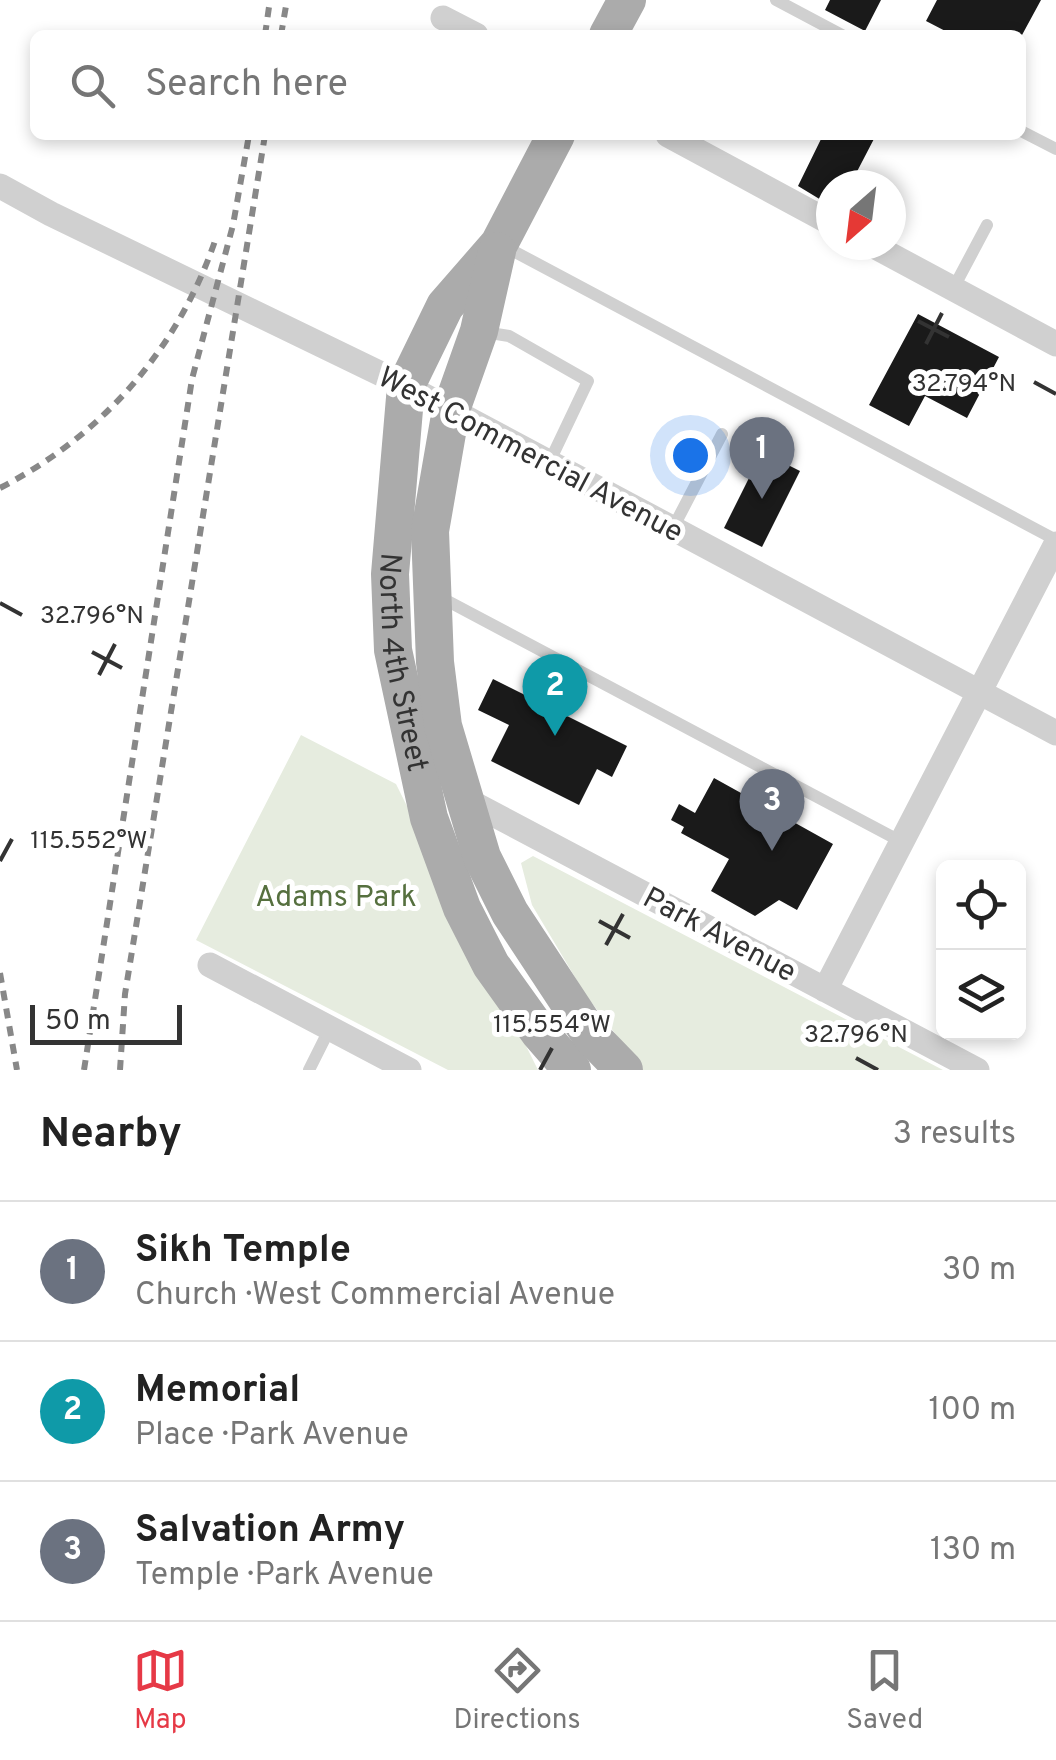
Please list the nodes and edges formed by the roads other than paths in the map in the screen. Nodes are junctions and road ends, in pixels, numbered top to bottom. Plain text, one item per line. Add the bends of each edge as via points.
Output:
1 (627, 0) edge
2 (776, 0) edge
3 (442, 18) dead end
4 (466, 30) edge
5 (611, 30) edge
6 (833, 30) edge
7 (1026, 134) edge
8 (553, 140) edge
9 (677, 140) edge
10 (1056, 150) edge
11 (0, 186) edge
12 (816, 215) edge
13 (986, 226) dead end
14 (499, 244) junction
15 (900, 260) edge
16 (953, 288) junction
17 (478, 330) junction
18 (1056, 344) edge
19 (406, 386) junction
20 (450, 410) junction
21 (722, 434) dead end
22 (549, 462) junction
23 (673, 528) junction
24 (1056, 542) edge
25 (432, 593) junction
26 (981, 692) junction
27 (1056, 733) edge
28 (462, 798) junction
29 (902, 842) junction
30 (210, 965) dead end
31 (824, 990) junction
32 (330, 1028) junction
33 (309, 1070) edge
34 (409, 1070) edge
35 (572, 1070) edge
36 (624, 1070) edge
37 (976, 1070) edge

1 - 5 main road
2 - 6 lane
3 - 4 street
7 - 10 lane
8 - 14 main road, North 4th Street
9 - 12 street
11 - 19 street, West Commercial Avenue
13 - 16 lane
14 - 17 main road, North 4th Street
14 - 19 main road, North 4th Street via 445,306
14 - 24 lane
15 - 16 street
16 - 18 street
17 - 20 main road, North 4th Street
17 - 22 lane via 509,336 588,381
19 - 20 street, West Commercial Avenue
19 - 35 main road, North 4th Street via 390,574 393,650 430,818 491,965
20 - 22 street, West Commercial Avenue
20 - 25 main road, North 4th Street via 430,531
21 - 23 lane
22 - 23 street, West Commercial Avenue
23 - 26 street, West Commercial Avenue
24 - 26 street
25 - 28 main road, North 4th Street via 443,726
25 - 29 lane
26 - 27 street, West Commercial Avenue
26 - 29 street
28 - 31 street, Park Avenue
28 - 36 main road, North 4th Street via 510,912 591,1036
29 - 31 street
30 - 32 street
31 - 37 street, Park Avenue
32 - 33 lane
32 - 34 street

